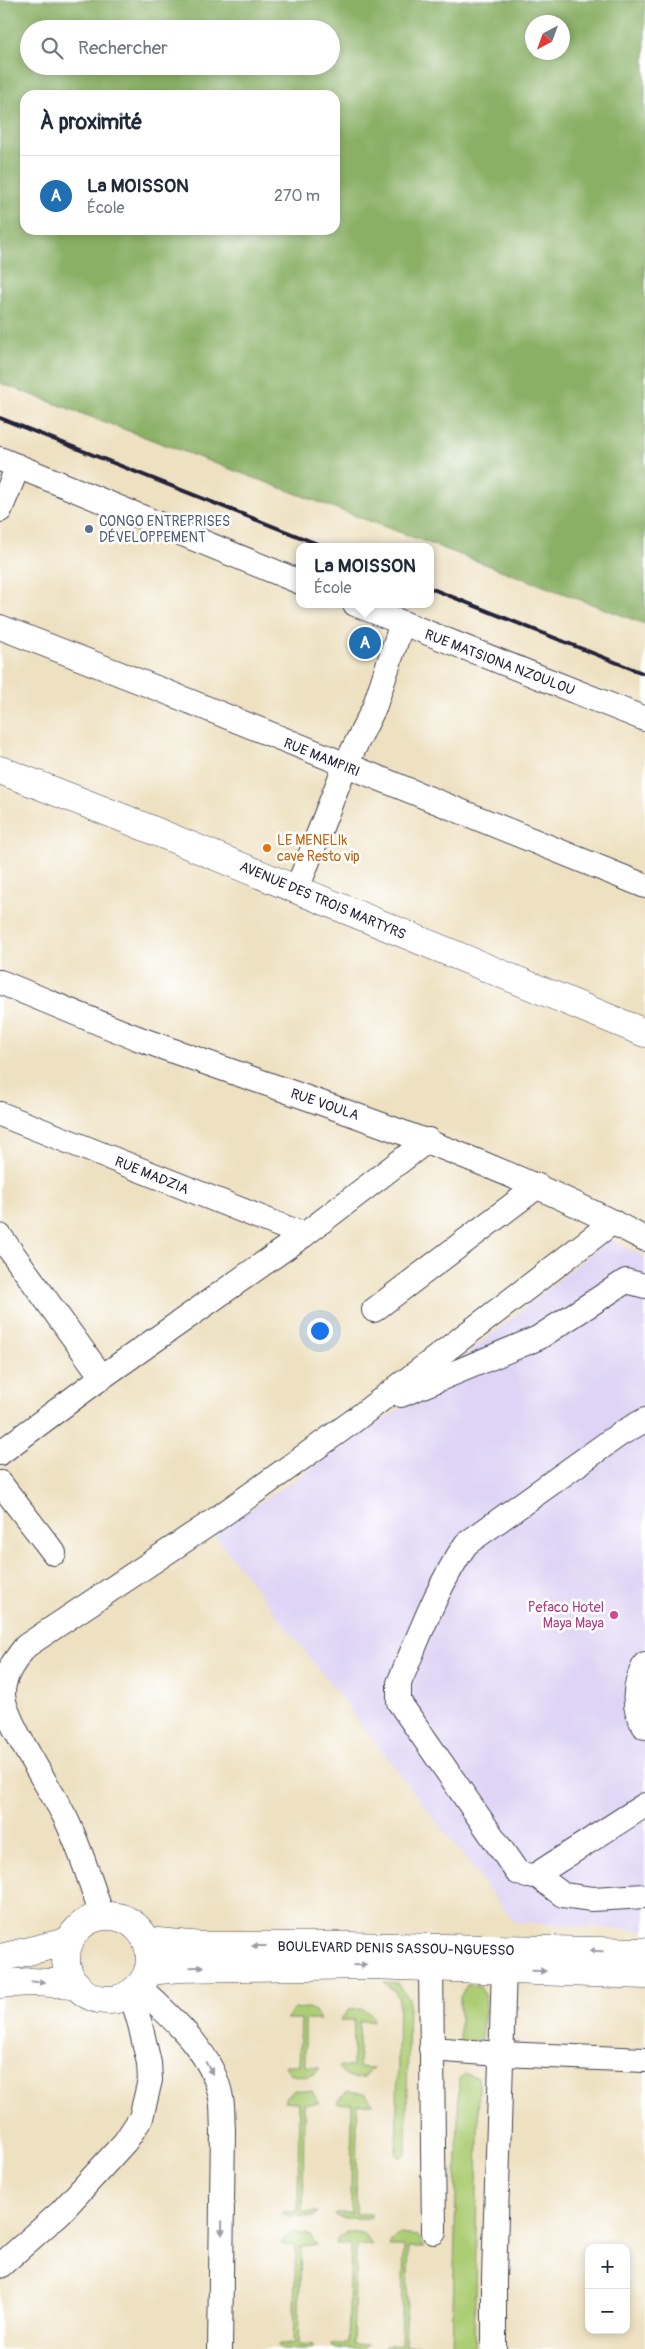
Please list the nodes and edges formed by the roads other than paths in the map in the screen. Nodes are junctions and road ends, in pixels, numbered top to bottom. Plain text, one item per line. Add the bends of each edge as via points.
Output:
1 (9, 462) edge
2 (0, 510) edge
3 (296, 580) edge
4 (365, 608) edge
5 (402, 623) junction
6 (0, 627) edge
7 (645, 719) edge
8 (345, 766) junction
9 (0, 770) edge
10 (645, 886) edge
11 (297, 890) junction
12 (0, 982) edge
13 (645, 1033) edge
14 (0, 1114) edge
15 (428, 1140) junction
16 (538, 1186) junction
17 (613, 1222) junction
18 (304, 1234) junction
19 (0, 1236) edge
20 (645, 1239) edge
21 (645, 1286) edge
22 (374, 1310) dead end
23 (102, 1377) junction
24 (370, 1408) junction
25 (645, 1420) edge
26 (1, 1449) edge
27 (0, 1483) edge
28 (54, 1553) dead end
29 (645, 1664) edge
30 (645, 1727) edge
31 (645, 1805) edge
32 (536, 1875) junction
33 (645, 1896) edge
34 (102, 1916) junction
35 (70, 1941) junction
36 (147, 1941) junction
37 (645, 1952) edge
38 (0, 1958) edge
39 (431, 1968) junction
40 (504, 1970) junction
41 (645, 1975) edge
42 (0, 1984) edge
43 (76, 1984) junction
44 (139, 1984) junction
45 (431, 2049) junction
46 (500, 2054) junction
47 (645, 2060) edge
48 (434, 2232) dead end
49 (0, 2266) edge
50 (220, 2349) edge
51 (494, 2349) edge

1 - 2 street
1 - 3 street
4 - 5 street, RUE MATSIONA NZOULOU
5 - 7 street, RUE MATSIONA NZOULOU
5 - 8 street via 374,708
6 - 8 street, RUE MAMPIRI
8 - 10 street, RUE MAMPIRI
8 - 11 street
9 - 11 main road, AVENUE DES TROIS MARTYRS
11 - 13 main road, AVENUE DES TROIS MARTYRS
12 - 15 street, RUE VOULA via 138,1038
14 - 18 street, RUE MADZIA
15 - 16 street, RUE VOULA
15 - 18 street
16 - 17 street, RUE VOULA
16 - 22 street
17 - 20 street, RUE VOULA
17 - 24 street
18 - 23 street
19 - 23 street
21 - 24 street via 626,1281 538,1338
23 - 26 street
24 - 34 street via 215,1520 26,1646 12,1663 3,1694 7,1712 67,1820
25 - 32 street via 620,1434 466,1544 455,1559 399,1683 399,1702 506,1857 517,1872 526,1876
27 - 28 street
29 - 30 street via 636,1684 636,1707
31 - 32 street
32 - 33 street via 563,1896
34 - 35 main road via 82,1924
34 - 36 main road via 114,1916 134,1924
35 - 38 main road
35 - 43 main road via 66,1963
37 -> 36 main road, BOULEVARD DENIS SASSOU-NGUESSO via 202,1946
36 - 44 main road via 151,1961
39 - 40 main road, BOULEVARD DENIS SASSOU-NGUESSO
44 -> 39 main road, BOULEVARD DENIS SASSOU-NGUESSO via 188,1967 371,1965
39 - 45 street
40 -> 41 main road, BOULEVARD DENIS SASSOU-NGUESSO
40 - 46 street
42 -> 43 main road
43 - 44 main road via 89,1995 106,2000 123,1998
44 - 49 street via 150,2080 141,2118 125,2142 61,2212
44 -> 50 street via 182,2028 212,2071 221,2097
45 - 46 street
45 - 48 street
46 - 47 street
46 - 51 street

